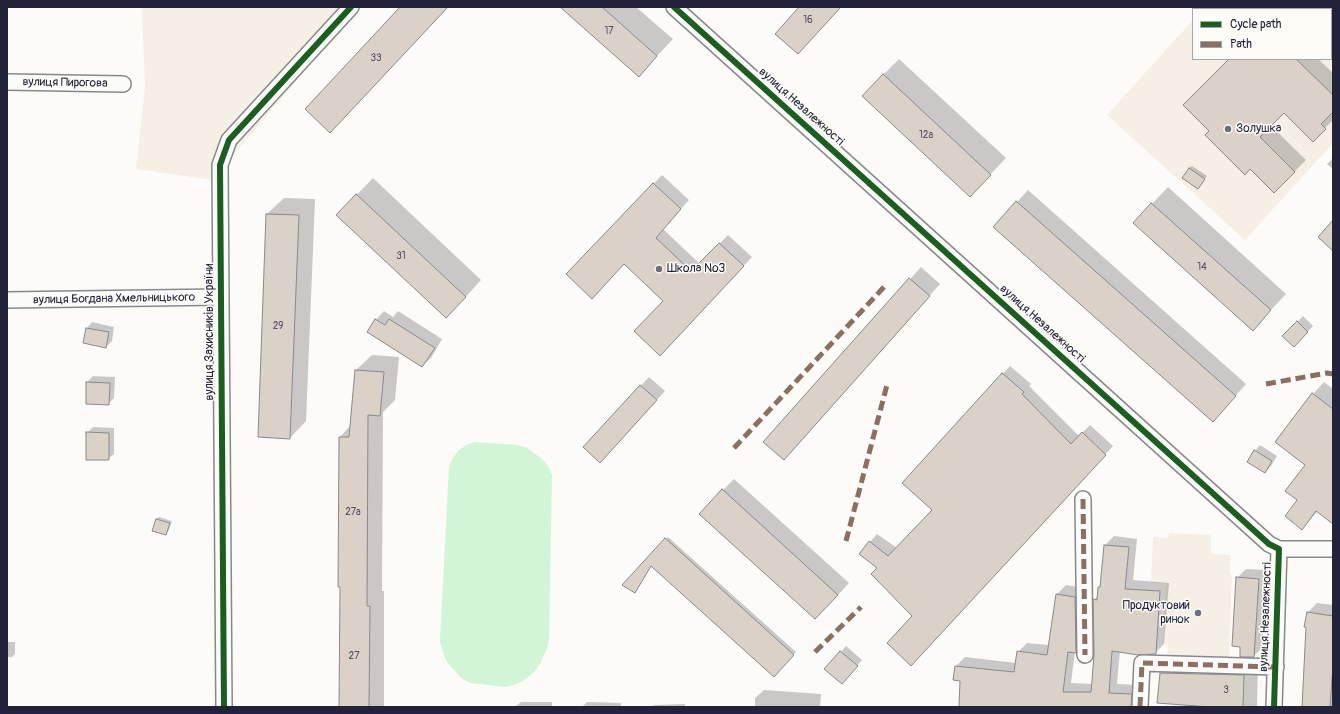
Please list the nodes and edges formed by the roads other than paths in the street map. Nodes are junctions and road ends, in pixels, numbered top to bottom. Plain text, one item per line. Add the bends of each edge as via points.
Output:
1 (351, 7) edge
2 (674, 7) edge
3 (7, 82) edge
4 (123, 84) dead end
5 (221, 297) junction
6 (7, 300) edge
7 (1083, 499) dead end
8 (1279, 548) junction
9 (1333, 549) edge
10 (1085, 655) dead end
11 (1276, 667) junction
12 (224, 707) edge
13 (1140, 707) edge
14 (1274, 707) edge

1 - 5 street, вулиця Захисників України via 229,140 220,165
2 - 8 street, вулиця Незалежності via 1269,544
3 - 4 street, вулиця Пирогова
5 - 6 street, вулиця Богдана Хмельницького
5 - 12 street, вулиця Захисників України
7 - 10 street
8 - 9 street
8 - 11 street, вулиця Незалежності
11 - 13 street via 1142,663
11 - 14 street, вулиця Незалежності

